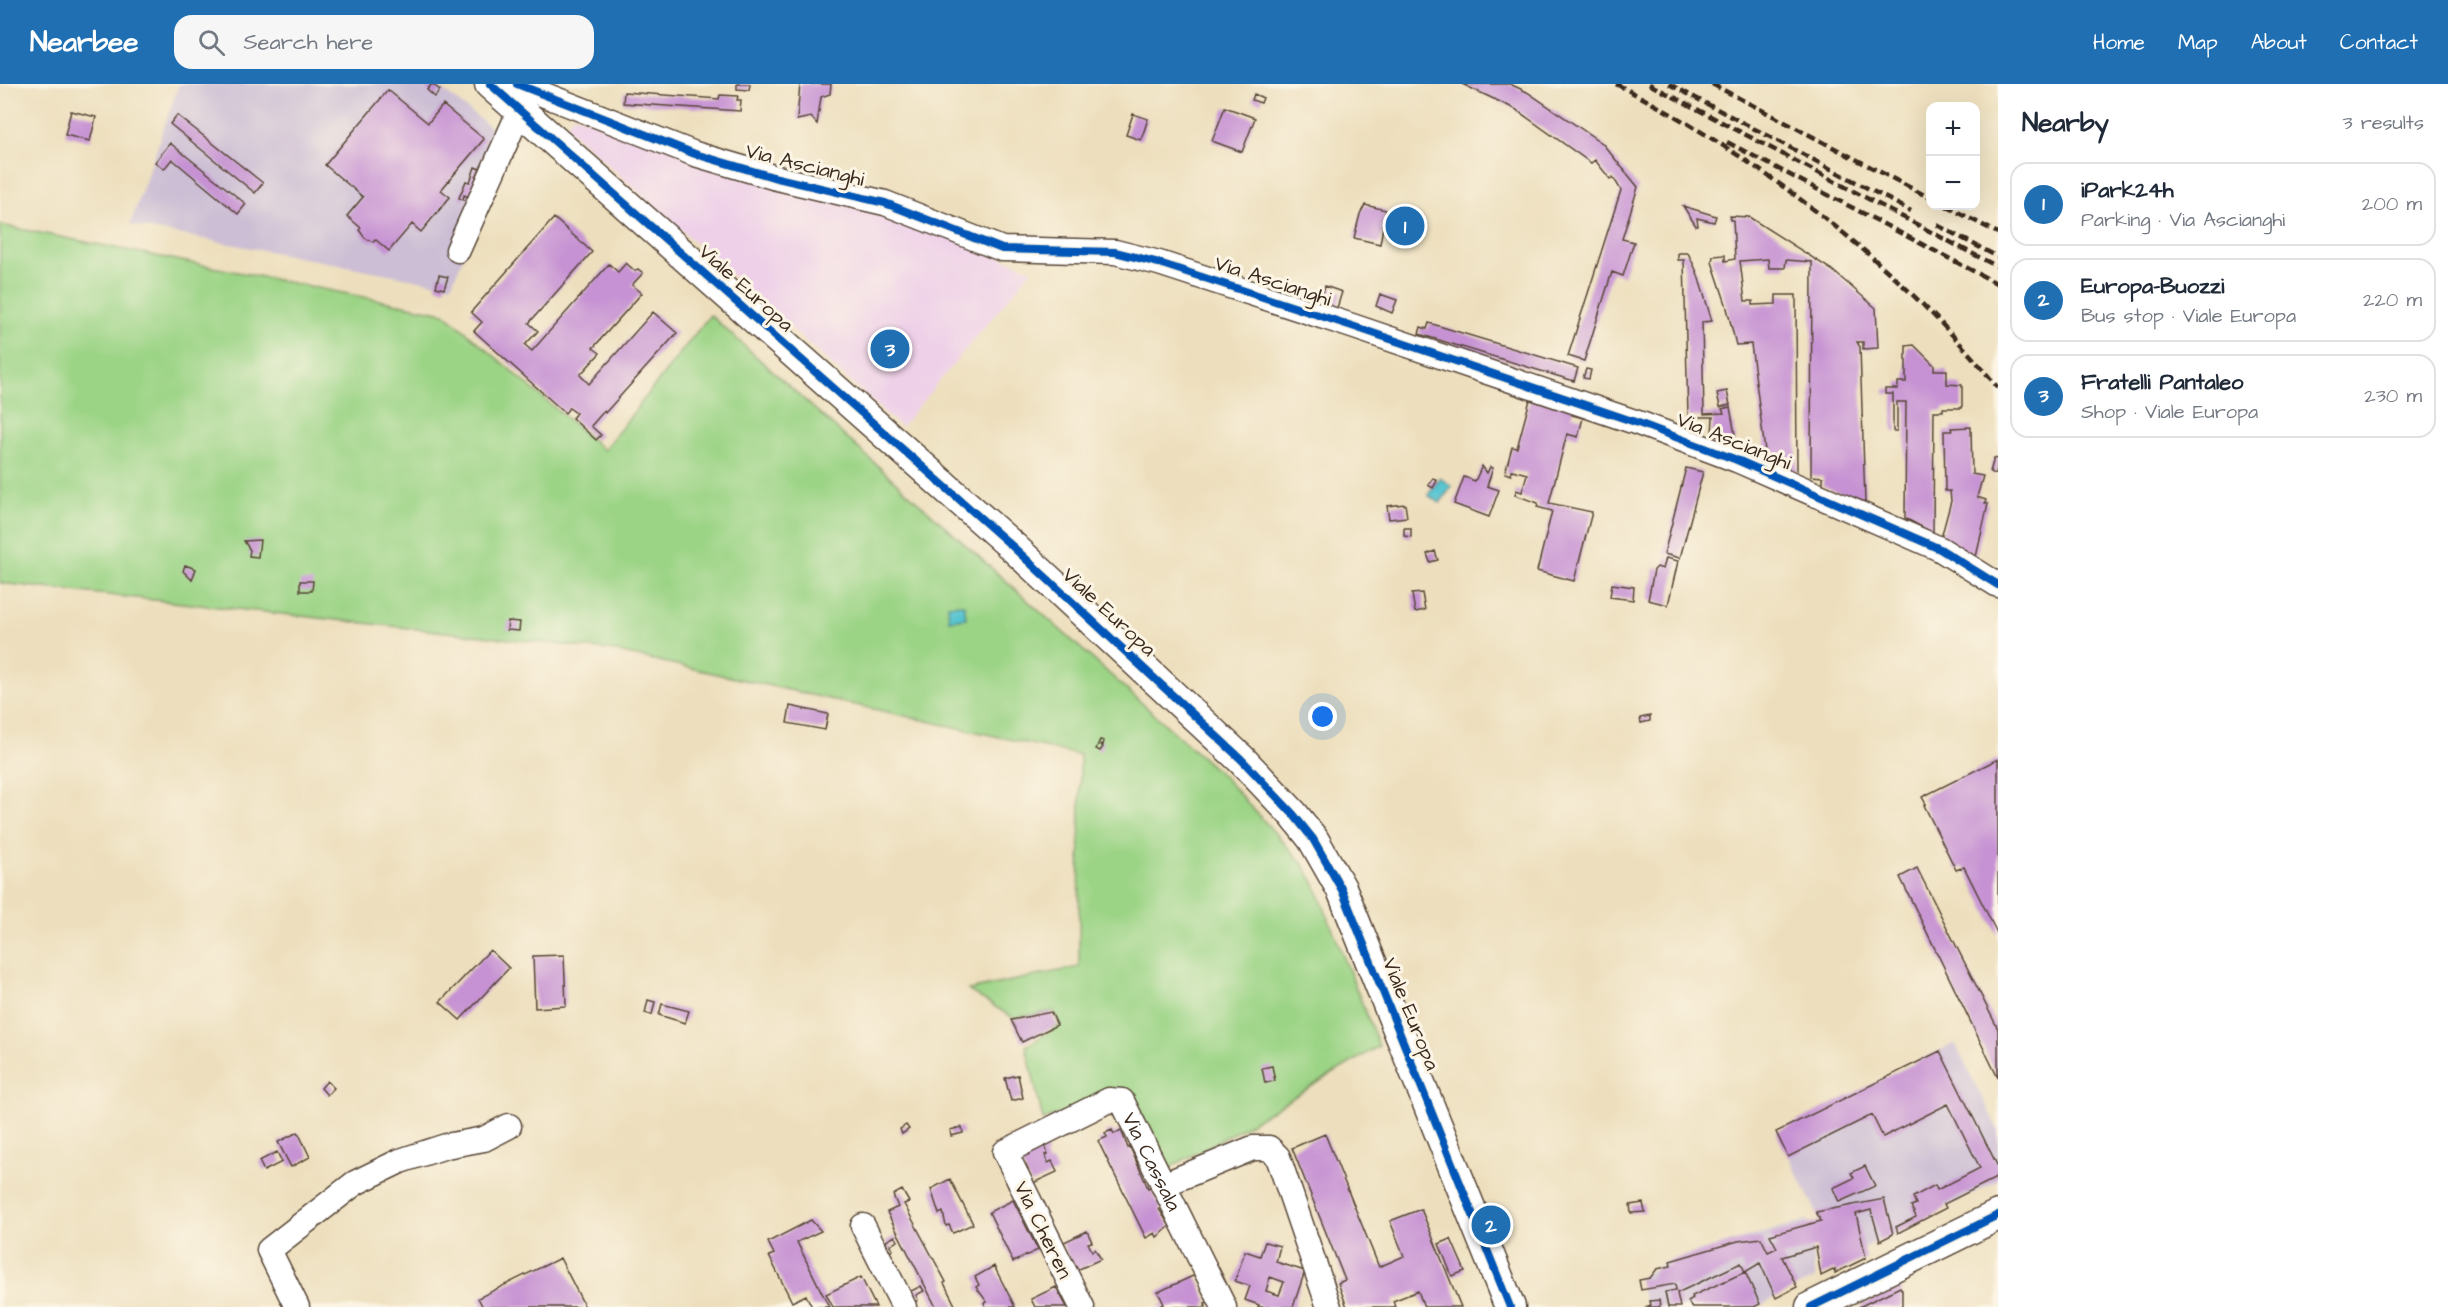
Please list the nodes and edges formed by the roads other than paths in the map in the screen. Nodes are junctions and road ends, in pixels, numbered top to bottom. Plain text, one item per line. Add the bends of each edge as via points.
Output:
1 (490, 84) edge
2 (519, 97) edge
3 (458, 250) dead end
4 (1998, 585) edge
5 (509, 1126) dead end
6 (1005, 1152) joint
7 (1163, 1185) junction
8 (1998, 1215) edge
9 (863, 1226) dead end
10 (297, 1307) edge
11 (904, 1307) edge
12 (1082, 1307) edge
13 (1224, 1307) edge
14 (1329, 1307) edge
15 (1510, 1307) edge
16 (1811, 1307) edge

1 - 2 main road, Viale Europa
2 - 3 street
2 - 4 street, Via Ascianghi via 773,177 885,203 1002,249 1115,252 1396,341 1737,460 1940,549
2 - 15 main road, Viale Europa via 1011,546 1240,759 1293,814 1313,839 1342,890
5 - 10 street via 484,1139 400,1161 355,1183 269,1250
6 - 7 street, Via Cassala via 1108,1100 1122,1101
6 - 12 street, Via Cheren
7 - 13 street, Via Cassala
7 - 14 street via 1253,1148 1269,1148 1278,1157
8 - 16 main road
9 - 11 street

